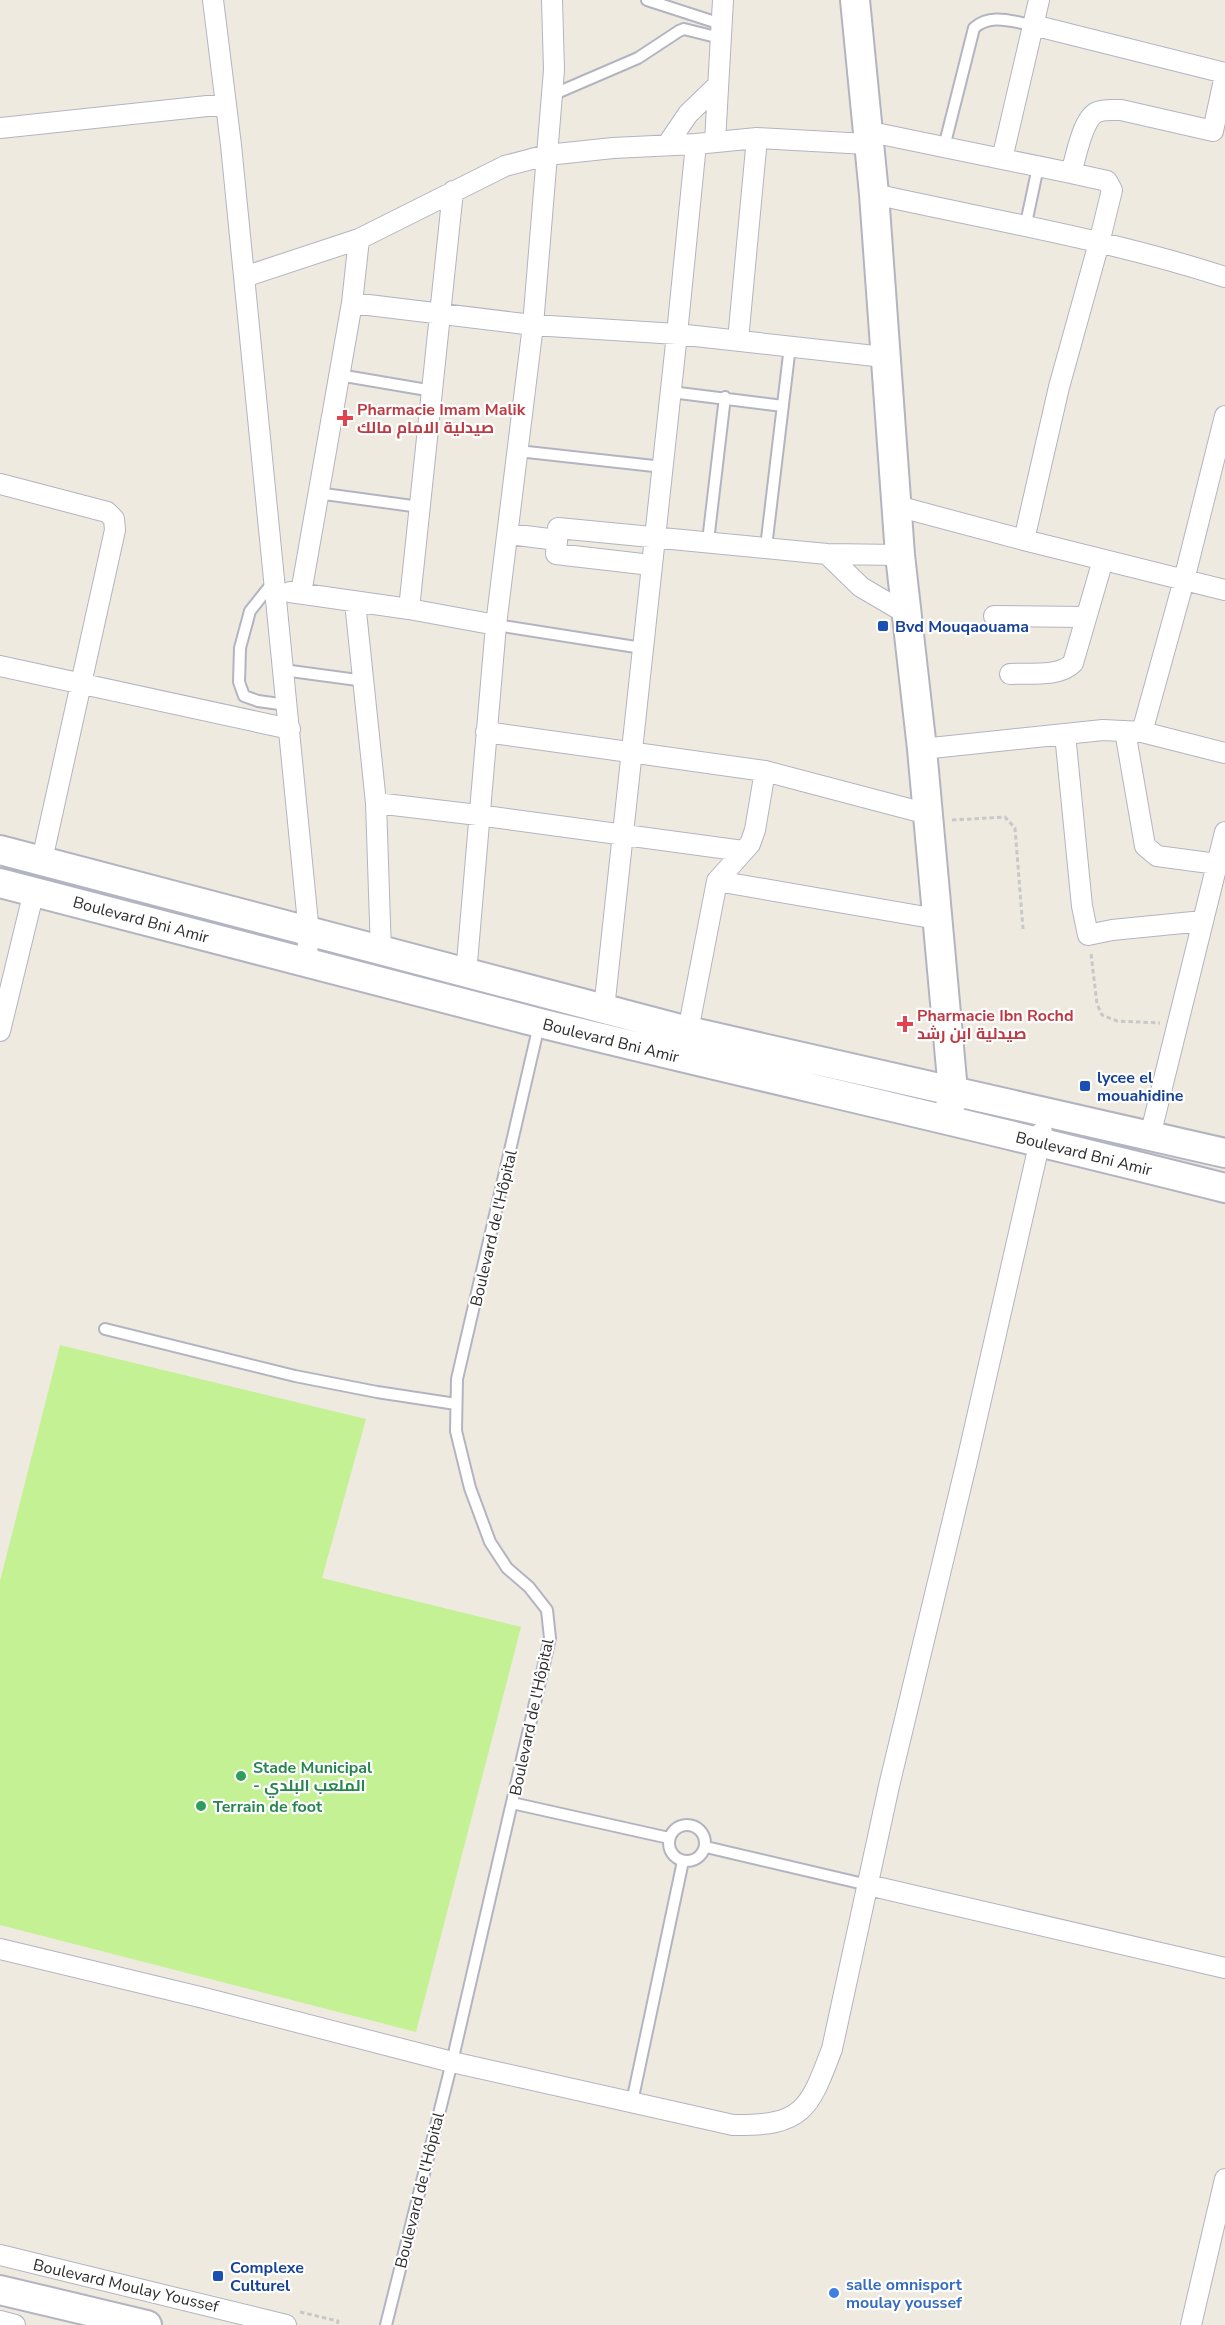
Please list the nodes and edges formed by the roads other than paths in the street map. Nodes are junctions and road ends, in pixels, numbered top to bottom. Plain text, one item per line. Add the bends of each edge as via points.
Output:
1 (213, 0) edge
2 (552, 0) edge
3 (647, 0) edge
4 (723, 0) edge
5 (855, 0) edge
6 (1039, 0) edge
7 (1033, 25) junction
8 (721, 31) junction
9 (1225, 74) edge
10 (717, 86) junction
11 (552, 95) junction
12 (226, 104) junction
13 (0, 128) edge
14 (1219, 133) edge
15 (757, 138) junction
16 (867, 138) junction
17 (705, 143) junction
18 (667, 145) junction
19 (944, 147) junction
20 (547, 156) junction
21 (1002, 159) junction
22 (1038, 166) junction
23 (1071, 173) junction
24 (453, 191) junction
25 (874, 194) junction
26 (1025, 228) junction
27 (359, 239) junction
28 (1099, 243) junction
29 (244, 277) junction
30 (1225, 277) edge
31 (352, 303) junction
32 (441, 314) junction
33 (533, 325) junction
34 (677, 334) junction
35 (738, 340) junction
36 (790, 346) junction
37 (884, 357) junction
38 (339, 375) junction
39 (433, 391) junction
40 (671, 392) junction
41 (725, 397) junction
42 (783, 406) junction
43 (1225, 417) edge
44 (518, 452) junction
45 (663, 467) junction
46 (0, 484) edge
47 (317, 493) junction
48 (897, 506) junction
49 (420, 507) junction
50 (508, 534) junction
51 (654, 536) junction
52 (557, 540) junction
53 (1024, 540) junction
54 (708, 541) junction
55 (766, 547) junction
56 (827, 554) junction
57 (900, 555) junction
58 (1103, 560) junction
59 (651, 565) junction
60 (1184, 580) junction
61 (274, 585) junction
62 (1225, 590) edge
63 (301, 593) junction
64 (356, 602) junction
65 (409, 609) junction
66 (907, 614) junction
67 (994, 616) dead end
68 (1086, 617) junction
69 (496, 626) junction
70 (642, 648) junction
71 (0, 666) edge
72 (283, 670) junction
73 (1010, 674) dead end
74 (365, 681) junction
75 (80, 685) junction
76 (287, 705) junction
77 (290, 729) junction
78 (1133, 731) junction
79 (486, 732) junction
80 (1065, 734) junction
81 (922, 749) junction
82 (631, 751) junction
83 (1225, 753) edge
84 (765, 771) junction
85 (376, 803) junction
86 (478, 815) junction
87 (928, 818) junction
88 (1225, 831) edge
89 (622, 835) junction
90 (0, 850) edge
91 (742, 851) junction
92 (42, 860) junction
93 (1217, 864) junction
94 (717, 880) junction
95 (0, 883) edge
96 (34, 891) junction
97 (937, 919) junction
98 (1203, 921) junction
99 (309, 933) junction
100 (381, 952) junction
101 (306, 964) junction
102 (466, 974) junction
103 (604, 1009) junction
104 (540, 1023) junction
105 (0, 1031) edge
106 (688, 1031) junction
107 (953, 1091) junction
108 (1046, 1112) junction
109 (948, 1121) junction
110 (1150, 1136) junction
111 (1041, 1141) junction
112 (1225, 1153) edge
113 (1225, 1188) edge
114 (105, 1329) dead end
115 (456, 1404) junction
116 (513, 1803) junction
117 (669, 1839) junction
118 (706, 1847) junction
119 (683, 1861) junction
120 (868, 1885) junction
121 (0, 1949) edge
122 (1225, 1968) edge
123 (452, 2062) junction
124 (632, 2102) junction
125 (1225, 2180) edge
126 (0, 2255) edge
127 (0, 2290) edge
128 (0, 2321) edge
129 (15, 2325) edge
130 (147, 2325) edge
131 (286, 2325) edge
132 (386, 2325) edge
133 (1191, 2325) edge

1 - 12 street
2 - 11 street
3 - 8 lane
4 - 8 street
5 - 16 main road
6 - 7 street
7 - 9 street
7 - 19 lane via 994,19 982,20 974,28
7 - 21 street
8 - 10 street
8 - 11 lane via 684,29 638,58
9 - 14 street
10 - 17 street
10 - 18 street via 688,114
11 - 20 street
12 - 13 street
12 - 29 street
14 - 23 street via 1105,110 1094,113 1085,124
15 - 16 street
15 - 17 street
15 - 35 street
16 - 19 street
16 - 25 main road
17 - 18 street
17 - 34 street
18 - 20 street
19 - 21 street
20 - 24 street via 505,166
20 - 33 street
21 - 22 street
22 - 23 street
22 - 26 lane
23 - 28 street via 1110,184 1112,190
24 - 27 street
24 - 32 street
25 - 26 street
25 - 37 main road
26 - 28 street
27 - 29 street
27 - 31 street
28 - 30 street
28 - 53 street via 1059,387
29 - 61 street
31 - 32 street
31 - 38 street
32 - 33 street
32 - 39 street
33 - 34 street
33 - 44 street
34 - 35 street
34 - 40 street
35 - 36 street
36 - 37 street
36 - 42 lane
37 - 48 main road
38 - 39 lane
38 - 47 street
39 - 49 street
40 - 41 lane
40 - 45 street
41 - 42 lane
41 - 54 lane
42 - 55 lane
43 - 60 street
44 - 45 lane
44 - 50 street
45 - 51 street
46 - 75 street via 107,512 114,519 115,530
47 - 49 lane
47 - 63 street
48 - 53 street
48 - 57 main road
49 - 65 street
50 - 52 street
50 - 69 street
51 - 52 street via 558,528
51 - 54 street
51 - 59 street
52 - 59 street via 556,554
53 - 58 street
54 - 55 street
55 - 56 street
56 - 57 street
56 - 66 street via 861,587
57 - 66 main road
58 - 60 street
58 - 68 street
59 - 70 street
60 - 62 street
60 - 78 street
61 - 63 street
61 - 72 street
61 - 76 lane via 250,611 240,648 239,682 244,696
63 - 64 street
64 - 65 street
64 - 74 street
65 - 69 street
66 - 81 main road
67 - 68 street
68 - 73 street via 1073,663 1067,669
69 - 70 lane
69 - 79 street
70 - 82 street
71 - 75 street
72 - 74 lane
72 - 76 street
74 - 85 street
75 - 77 street
75 - 92 street
76 - 77 street
77 - 99 street
78 - 80 street
78 - 83 street
78 - 93 street via 1145,846 1157,856
79 - 82 street
79 - 86 street
80 - 81 street
80 - 98 street via 1088,934
81 - 87 main road
82 - 84 street
82 - 89 street
84 - 87 street
84 - 91 street via 756,830
85 - 86 street
85 - 100 street
86 - 89 street
86 - 102 street
87 - 97 main road
88 - 93 street
89 - 91 street
89 - 103 street
90 - 92 main road, Boulevard Bni Amir
91 - 94 street
92 - 99 main road, Boulevard Bni Amir
93 - 98 street
94 - 97 street
94 - 106 street
95 - 96 main road, Boulevard Bni Amir
96 - 101 main road, Boulevard Bni Amir
96 - 105 street
97 - 107 main road
98 - 110 street
99 - 100 main road, Boulevard Bni Amir
99 - 101 street
100 - 102 main road, Boulevard Bni Amir
101 - 104 main road, Boulevard Bni Amir
102 - 103 main road, Boulevard Bni Amir
103 - 106 main road, Boulevard Bni Amir
104 - 109 main road, Boulevard Bni Amir
104 - 115 lane, Boulevard de l'Hôpital via 457,1379
106 - 107 main road, Boulevard Bni Amir
107 - 108 main road, Boulevard Bni Amir
107 - 109 main road
108 - 110 main road, Boulevard Bni Amir
108 - 111 street
109 - 111 main road, Boulevard Bni Amir
110 - 112 main road, Boulevard Bni Amir
111 - 113 main road, Boulevard Bni Amir
111 - 120 street
114 - 115 lane via 295,1376
115 - 116 lane, Boulevard de l'Hôpital via 456,1431 467,1477 490,1542 507,1568 547,1610 550,1638
116 - 117 lane
116 - 123 lane, Boulevard de l'Hôpital
117 - 118 lane via 678,1827 692,1825 703,1833
117 - 119 lane via 671,1853
118 - 119 lane via 697,1859
118 - 120 lane
119 - 124 lane
120 - 122 street
120 - 124 street via 832,2049 816,2091 803,2109 786,2120 765,2125 733,2125
121 - 123 street
123 - 124 street
123 - 132 lane, Boulevard de l'Hôpital
125 - 133 street
126 - 131 street, Boulevard Moulay Youssef
127 - 130 main road, Boulevard Moulay Youssef
128 - 129 street

